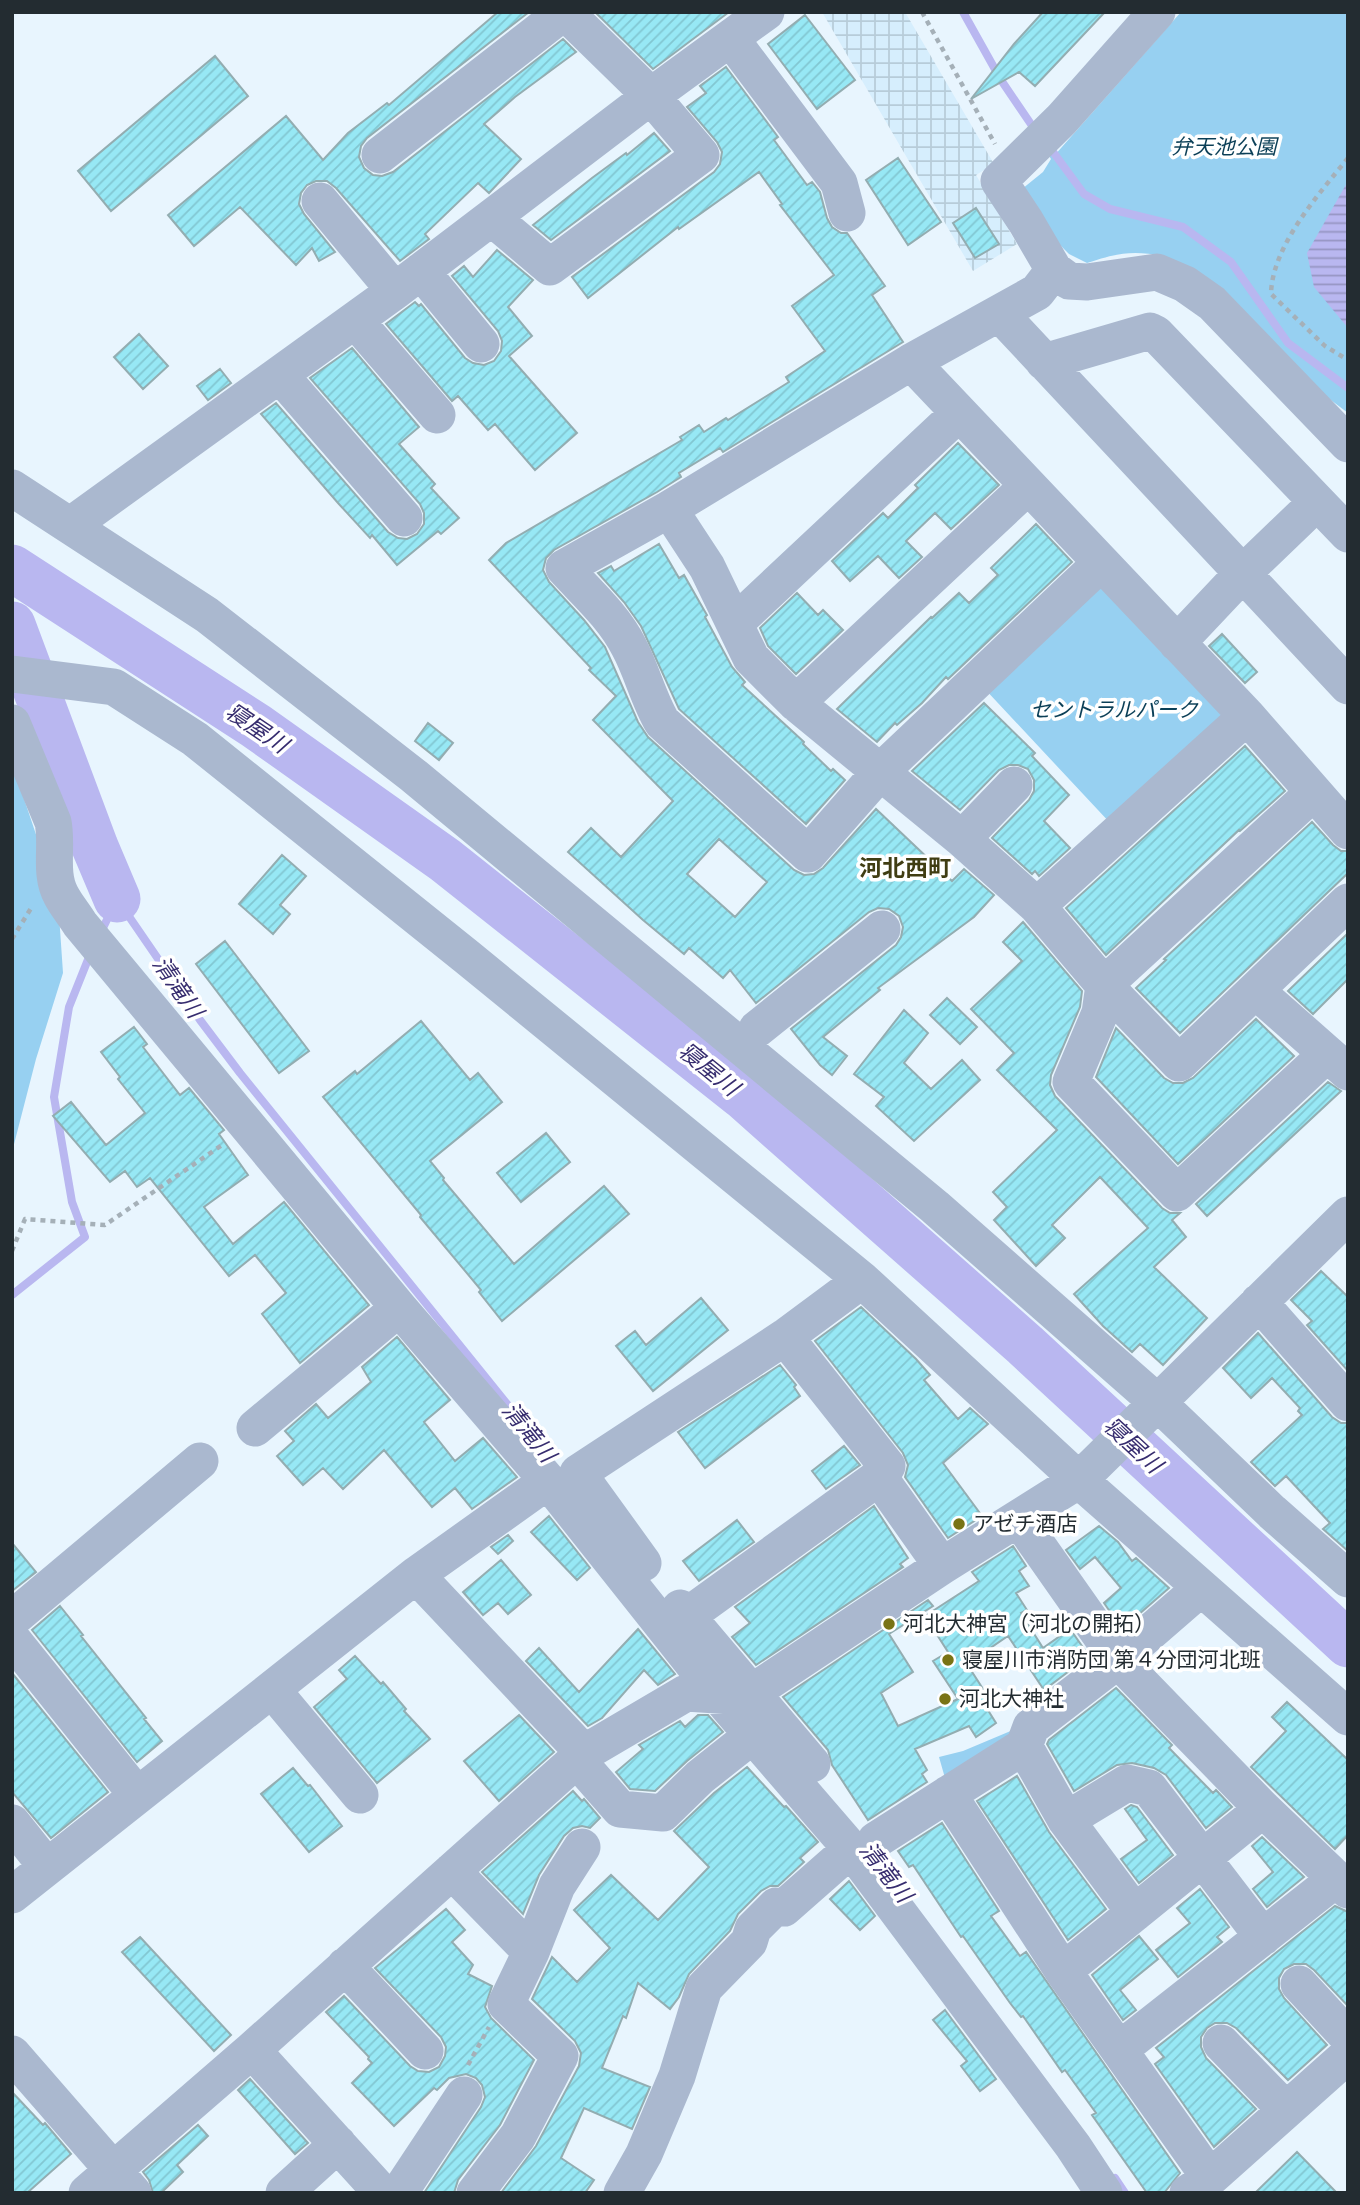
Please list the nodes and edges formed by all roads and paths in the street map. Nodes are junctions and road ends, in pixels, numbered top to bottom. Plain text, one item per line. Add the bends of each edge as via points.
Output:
1 (564, 12) edge
2 (922, 12) edge
3 (1157, 12) edge
4 (747, 22) edge
5 (651, 96) junction
6 (1000, 154) dead end
7 (380, 155) dead end
8 (1348, 158) edge
9 (320, 201) dead end
10 (847, 213) dead end
11 (492, 218) junction
12 (1054, 270) junction
13 (408, 281) junction
14 (1000, 314) junction
15 (355, 320) junction
16 (481, 344) dead end
17 (1348, 360) edge
18 (911, 362) junction
19 (1044, 362) junction
20 (280, 375) junction
21 (959, 413) junction
22 (437, 415) dead end
23 (1348, 444) edge
24 (1028, 486) junction
25 (12, 488) edge
26 (1316, 503) junction
27 (673, 507) junction
28 (404, 517) dead end
29 (71, 525) junction
30 (1348, 534) edge
31 (1101, 563) junction
32 (1242, 573) junction
33 (735, 623) junction
34 (1177, 643) junction
35 (12, 674) edge
36 (1348, 687) edge
37 (796, 703) junction
38 (1247, 716) junction
39 (12, 723) edge
40 (880, 772) junction
41 (1014, 785) dead end
42 (1313, 793) junction
43 (448, 803) junction
44 (1348, 831) edge
45 (962, 839) junction
46 (1348, 902) edge
47 (1037, 906) junction
48 (883, 929) dead end
49 (1104, 985) junction
50 (1256, 991) junction
51 (757, 1029) junction
52 (1337, 1063) edge
53 (249, 1127) junction
54 (1348, 1215) edge
55 (12, 1251) edge
56 (989, 1254) junction
57 (862, 1280) junction
58 (1259, 1302) junction
59 (399, 1308) junction
60 (785, 1337) junction
61 (1348, 1403) edge
62 (1153, 1406) junction
63 (255, 1428) dead end
64 (200, 1461) dead end
65 (1084, 1475) junction
66 (879, 1477) junction
67 (548, 1481) junction
68 (1019, 1519) junction
69 (943, 1566) junction
70 (416, 1575) junction
71 (1348, 1579) edge
72 (1201, 1588) junction
73 (687, 1616) junction
74 (12, 1619) edge
75 (12, 1639) edge
76 (1118, 1660) junction
77 (735, 1694) junction
78 (1347, 1718) edge
79 (754, 1735) junction
80 (1024, 1746) junction
81 (581, 1757) junction
82 (167, 1771) junction
83 (948, 1794) junction
84 (137, 1795) junction
85 (360, 1795) dead end
86 (1263, 1810) junction
87 (1066, 1820) junction
88 (12, 1823) edge
89 (863, 1844) junction
90 (582, 1847) dead end
91 (1203, 1858) junction
92 (47, 1867) junction
93 (452, 1871) junction
94 (1342, 1885) edge
95 (12, 1895) edge
96 (1135, 1913) junction
97 (1263, 1937) junction
98 (531, 1952) junction
99 (345, 1966) junction
100 (1063, 1971) junction
101 (1299, 1984) dead end
102 (506, 2004) junction
103 (1348, 2037) edge
104 (1221, 2043) dead end
105 (1119, 2049) junction
106 (252, 2050) junction
107 (425, 2051) dead end
108 (12, 2054) edge
109 (1348, 2054) edge
110 (464, 2095) joint
111 (1286, 2110) junction
112 (338, 2144) junction
113 (111, 2185) edge
114 (1199, 2185) edge
115 (285, 2193) edge
116 (382, 2193) edge
117 (399, 2193) edge
118 (475, 2193) edge
119 (622, 2193) edge
120 (1104, 2193) edge
121 (1132, 2193) edge

1 - 5 street
1 - 7 street
2 - 6 path
3 - 12 street via 1062,119 999,181
4 - 5 street
4 - 10 street via 839,183
5 - 11 street
5 - 11 street via 701,155 550,267
8 - 17 path via 1296,223 1272,280 1271,294 1325,346
9 - 13 street
11 - 13 street
12 - 14 street via 1037,292
12 - 23 street via 1069,281 1157,272 1185,284 1212,303
13 - 15 street
13 - 16 street
14 - 18 street
14 - 19 street
15 - 20 street
15 - 22 street
18 - 21 street
18 - 27 street
19 - 26 street via 1150,331 1156,334
19 - 32 street
20 - 28 street
20 - 29 street
21 - 24 street
21 - 33 street
24 - 31 street
24 - 37 street
25 - 29 street
26 - 30 street
26 - 32 street
27 - 33 street via 669,509 707,567
27 - 40 street via 564,568 620,631 662,722 808,854
29 - 43 street via 207,615
31 - 34 street
31 - 40 street
32 - 34 street
32 - 36 street
33 - 37 street via 751,658
34 - 38 street
35 - 57 street via 114,687 195,739
37 - 40 street
38 - 42 street
38 - 47 street
39 - 53 street via 53,821 54,872 60,894
40 - 45 street
41 - 45 street
42 - 44 street
42 - 49 street
43 - 51 street via 496,826
43 - 56 street
45 - 47 street
46 - 50 street
47 - 49 street
48 - 51 street
49 - 50 street via 1179,1063
49 - 52 street via 1100,1013 1070,1082 1177,1193
50 - 52 street
51 - 56 street via 852,1106 967,1210 989,1237
53 - 55 path via 105,1225 25,1219
53 - 59 street
54 - 58 street
56 - 62 street
57 - 60 street
57 - 65 street
58 - 61 street
58 - 62 street
59 - 63 street
59 - 67 street
60 - 66 street via 887,1466
60 - 73 street via 578,1473
62 - 65 street
62 - 71 street
64 - 74 street
65 - 68 street
65 - 72 street
66 - 69 street
66 - 73 street
67 - 70 street
67 - 77 street
68 - 69 street
68 - 76 street
69 - 77 street
70 - 81 street
70 - 82 street
72 - 76 street
72 - 78 street
73 - 77 street
75 - 84 street
76 - 80 street via 1031,1727
76 - 86 street
77 - 79 street
77 - 81 street via 686,1693
77 - 89 street
79 - 81 street via 663,1813 620,1809
79 - 89 street
80 - 83 street
80 - 87 street
81 - 93 street
82 - 84 street
82 - 85 street via 192,1779 291,1698
83 - 89 street
83 - 100 street
84 - 92 street
86 - 91 street
86 - 94 street
87 - 91 street via 1127,1783 1149,1788
87 - 96 street
88 - 92 street
89 - 119 street via 784,1908 776,1906 704,1988 677,2076
89 - 120 street
89 - 121 street via 1054,2078
90 - 98 street via 557,1886
91 - 96 street
91 - 97 street
92 - 95 street
93 - 98 street
93 - 99 street
94 - 97 street
96 - 100 street
97 - 105 street
98 - 102 street
99 - 106 street
99 - 107 street
100 - 105 street
101 - 103 street
102 - 110 path via 497,2012 457,2087
102 - 118 street via 560,2056 518,2136
104 - 111 street
105 - 114 street
106 - 112 street
106 - 113 street
108 - 113 street
109 - 111 street
110 - 117 street
111 - 114 street
112 - 115 street
112 - 116 street

